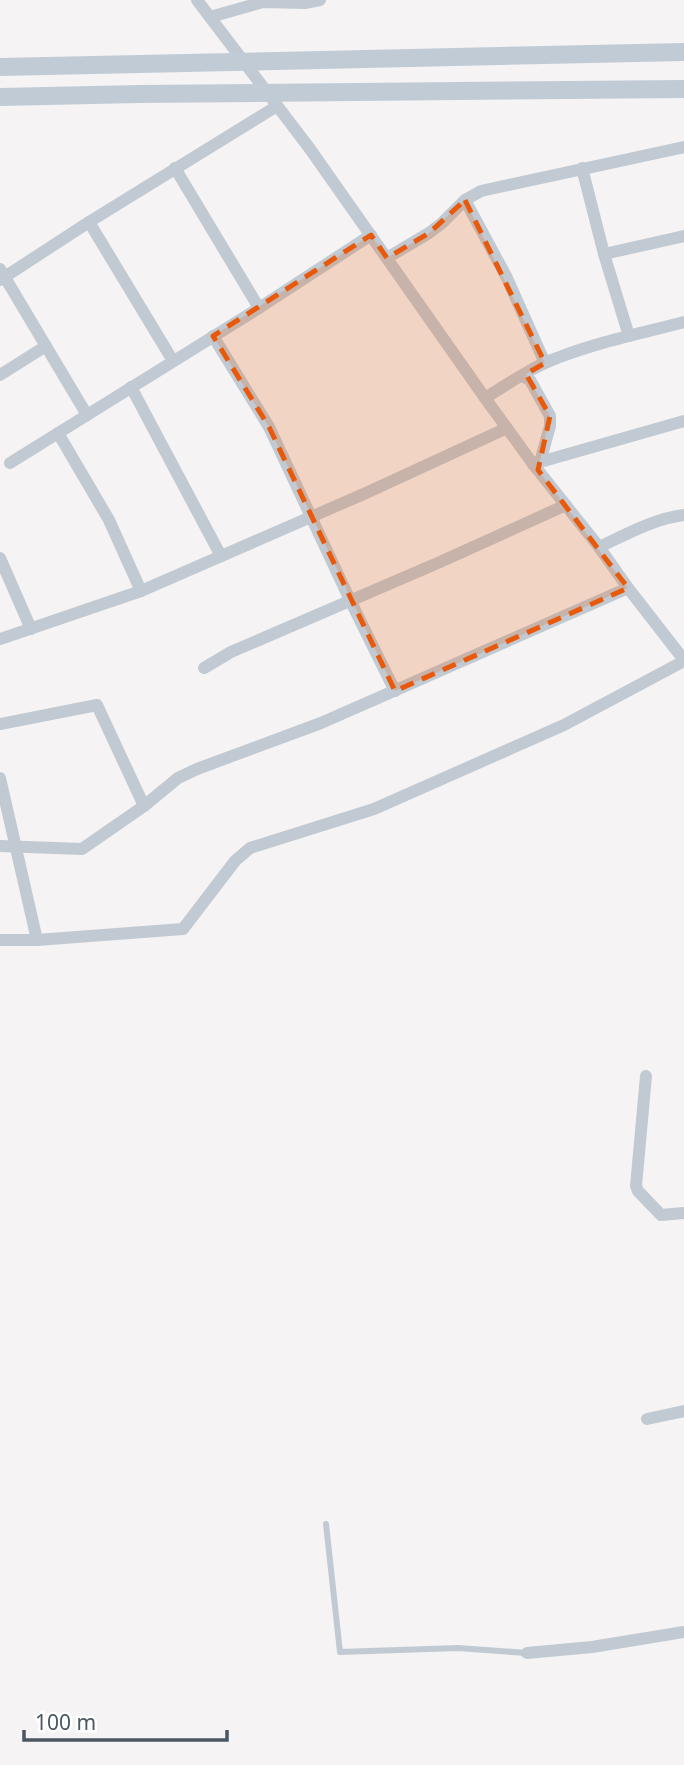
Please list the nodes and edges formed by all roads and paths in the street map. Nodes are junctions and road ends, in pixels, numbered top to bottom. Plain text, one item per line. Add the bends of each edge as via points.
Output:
1 (197, 0) edge
2 (320, 0) edge
3 (209, 17) junction
4 (684, 52) edge
5 (243, 62) junction
6 (0, 66) edge
7 (684, 89) edge
8 (0, 97) edge
9 (272, 99) junction
10 (684, 147) edge
11 (582, 168) junction
12 (174, 169) junction
13 (465, 200) junction
14 (89, 222) junction
15 (371, 235) junction
16 (684, 236) edge
17 (604, 254) junction
18 (387, 258) junction
19 (2, 275) edge
20 (259, 308) junction
21 (684, 322) edge
22 (213, 336) junction
23 (629, 336) junction
24 (46, 346) junction
25 (173, 361) junction
26 (545, 363) junction
27 (0, 375) edge
28 (523, 376) junction
29 (131, 387) junction
30 (485, 398) junction
31 (87, 415) junction
32 (684, 421) edge
33 (507, 428) junction
34 (58, 433) junction
35 (10, 463) dead end
36 (537, 463) junction
37 (566, 505) junction
38 (684, 515) edge
39 (310, 516) junction
40 (599, 547) junction
41 (221, 556) junction
42 (0, 558) edge
43 (628, 588) junction
44 (141, 592) junction
45 (350, 600) junction
46 (31, 629) junction
47 (0, 639) edge
48 (684, 660) edge
49 (204, 668) dead end
50 (395, 691) junction
51 (0, 724) edge
52 (0, 778) edge
53 (144, 806) junction
54 (0, 846) edge
55 (15, 846) junction
56 (0, 940) edge
57 (37, 940) junction
58 (646, 1076) dead end
59 (684, 1213) edge
60 (684, 1411) edge
61 (647, 1419) dead end
62 (326, 1524) dead end
63 (684, 1632) edge
64 (527, 1653) joint

1 - 3 street
2 - 3 street via 263,2
3 - 5 street
4 - 5 main road
5 - 6 main road
5 - 9 street
7 - 9 main road
8 - 9 main road
9 - 12 street
9 - 15 street
10 - 11 street
11 - 13 street via 481,191
11 - 17 street
12 - 14 street
12 - 20 street
13 - 18 street via 429,233
13 - 26 street
14 - 19 street
14 - 25 street
15 - 18 street
15 - 20 street
16 - 17 street
17 - 23 street
18 - 30 street
19 - 24 street
20 - 22 street
21 - 23 street
22 - 25 street
22 - 39 street via 270,427
23 - 26 street
24 - 27 street
24 - 31 street
25 - 29 street
26 - 28 street
28 - 30 street
28 - 36 street via 551,416
29 - 31 street
29 - 41 street
30 - 33 street
31 - 34 street
32 - 36 street
33 - 36 street
33 - 39 street
34 - 35 street
34 - 44 street via 109,520
36 - 37 street
37 - 40 street
37 - 45 street
38 - 40 street via 650,523
39 - 41 street
39 - 45 street
40 - 43 street
41 - 44 street
42 - 46 street
43 - 48 street
43 - 50 street
44 - 46 street
45 - 49 street
45 - 50 street
46 - 47 street
48 - 57 street via 564,725 374,809 250,848 183,929
50 - 53 street via 197,769
51 - 53 street via 97,705
52 - 55 street
53 - 55 street via 82,849
54 - 55 street
55 - 57 street
56 - 57 street
58 - 59 street via 636,1186 661,1215
60 - 61 street
62 - 64 lane via 340,1652 458,1648
63 - 64 street

